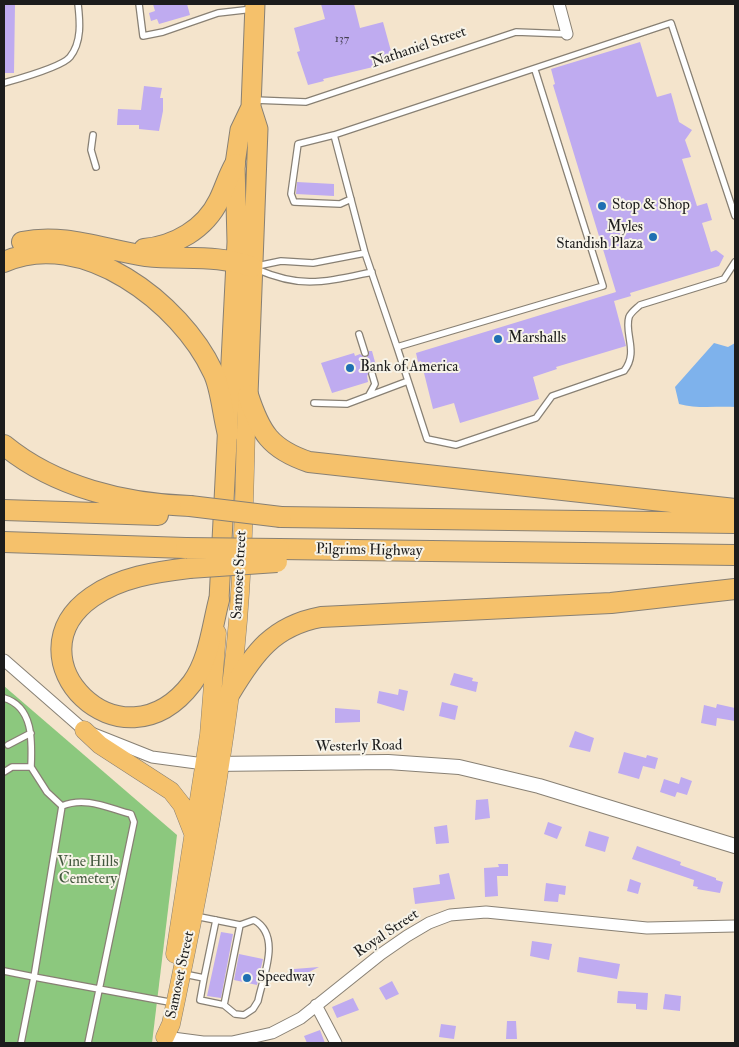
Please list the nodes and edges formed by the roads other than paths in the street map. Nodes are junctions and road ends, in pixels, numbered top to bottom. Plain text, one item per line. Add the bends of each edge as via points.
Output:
1 (78, 4) edge
2 (139, 4) edge
3 (560, 4) edge
4 (254, 6) edge
5 (567, 34) joint
6 (535, 70) junction
7 (4, 83) edge
8 (251, 104) junction
9 (93, 134) dead end
10 (334, 135) junction
11 (235, 164) junction
12 (96, 168) dead end
13 (351, 199) junction
14 (735, 216) edge
15 (4, 248) edge
16 (124, 250) junction
17 (365, 252) junction
18 (4, 262) edge
19 (735, 262) edge
20 (243, 264) junction
21 (372, 272) junction
22 (359, 334) dead end
23 (397, 347) junction
24 (365, 353) dead end
25 (372, 374) dead end
26 (408, 381) junction
27 (248, 394) junction
28 (367, 396) junction
29 (314, 402) dead end
30 (228, 434) junction
31 (4, 445) edge
32 (735, 509) edge
33 (4, 510) edge
34 (190, 511) junction
35 (735, 523) edge
36 (4, 542) edge
37 (735, 555) edge
38 (278, 556) junction
39 (735, 589) edge
40 (219, 600) junction
41 (4, 660) edge
42 (230, 693) junction
43 (4, 698) edge
44 (84, 730) junction
45 (31, 733) junction
46 (8, 745) dead end
47 (212, 764) junction
48 (31, 767) junction
49 (4, 772) edge
50 (62, 806) junction
51 (193, 835) junction
52 (735, 846) edge
53 (194, 916) junction
54 (216, 920) junction
55 (240, 925) junction
56 (735, 926) edge
57 (4, 971) edge
58 (182, 974) junction
59 (34, 977) junction
60 (207, 979) junction
61 (100, 988) junction
62 (169, 1002) junction
63 (224, 1005) junction
64 (316, 1005) junction
65 (165, 1040) edge
66 (21, 1043) edge
67 (88, 1043) edge
68 (336, 1043) edge

1 - 7 lane via 81,30 70,57
2 - 4 lane via 143,36 218,13
3 - 5 street, Nathaniel Street
4 - 8 highway, Samoset Street
5 - 8 lane, Nathaniel Street via 516,32 306,102
6 - 10 lane
6 - 14 lane via 671,22
6 - 23 lane via 603,286
8 - 11 highway, Samoset Street via 240,130
8 - 20 highway, Samoset Street via 258,129
9 - 12 lane via 91,150
10 - 13 lane
10 - 13 lane via 298,144 291,194 294,202 340,204
11 - 16 highway via 213,211 193,231 163,245
11 - 20 highway, Samoset Street via 237,242
13 - 17 lane
15 - 16 highway via 46,239
16 - 20 highway via 146,256
17 - 20 lane via 313,263 281,260
17 - 21 lane
18 - 30 highway via 28,254 66,255 112,272 150,294 176,319 208,362 218,384
19 - 26 lane via 724,279 640,305 629,316 631,351 629,365 624,371 552,396 536,418 456,445 427,439
20 - 21 lane via 280,279 320,283
20 - 27 highway, Samoset Street
20 - 30 highway, Samoset Street
21 - 23 lane
22 - 24 lane
23 - 26 lane
25 - 28 lane via 375,384
26 - 28 lane
27 - 32 highway via 256,421 269,440 281,450 309,462
27 - 42 main road, Samoset Street via 242,538
28 - 29 lane via 347,404
30 - 40 highway, Samoset Street
31 - 34 highway via 31,464 87,489
33 - 34 highway
34 - 35 highway, Pilgrims Highway, bridge via 281,517
36 - 38 highway, bridge via 186,548
37 - 38 highway, Pilgrims Highway via 370,551 324,562
38 - 40 highway, bridge via 152,574 115,584 92,597 74,614 65,632 63,660 69,679 81,697 102,711 130,717 154,712 192,682 204,662
39 - 42 highway via 603,604 304,620 281,631 262,646
40 - 47 main road, Samoset Street
41 - 44 street, Westerly Road
42 - 47 main road, Samoset Street
43 - 45 lane via 24,713
44 - 47 street, Westerly Road via 152,757
44 - 51 main road via 100,745 171,791 182,805
45 - 46 lane
45 - 48 lane
47 - 51 main road, Samoset Street
47 - 52 street, Westerly Road via 388,762 471,769
47 - 53 main road, Samoset Street via 212,825
48 - 49 lane via 12,767
48 - 50 lane via 47,792
50 - 59 lane
50 - 61 lane via 75,801 89,802 131,814 134,822
51 - 62 main road, Samoset Street
53 - 54 lane
53 - 58 main road, Samoset Street
54 - 55 lane
54 - 60 lane
55 - 63 lane
55 - 63 lane via 254,920 261,924 269,939 268,954 258,1001 253,1009 244,1015 235,1014
56 - 64 street, Royal Street via 647,928 486,912 450,915 407,936
57 - 59 lane
58 - 60 lane
58 - 65 main road, Samoset Street
59 - 61 lane
59 - 66 lane
60 - 63 lane via 200,1000
61 - 62 lane
61 - 67 lane
62 - 65 main road, Samoset Street
64 - 65 street, Royal Street via 284,1028 247,1040 210,1043
64 - 68 street

